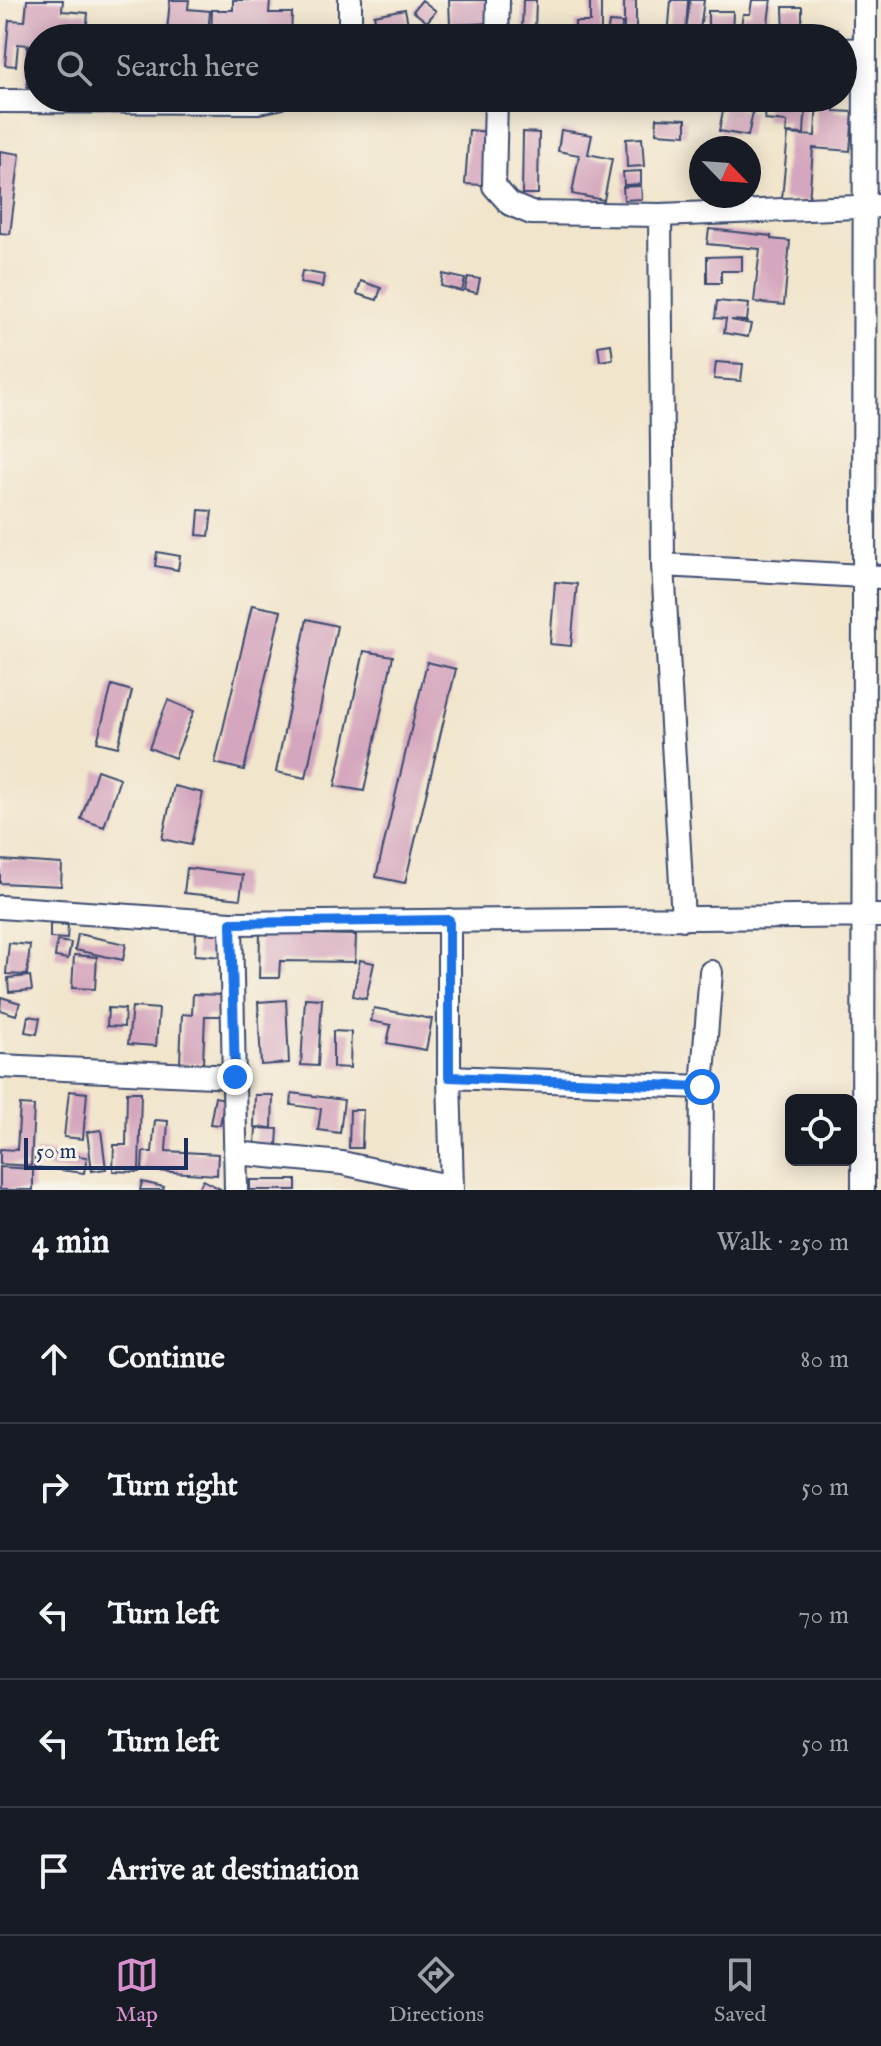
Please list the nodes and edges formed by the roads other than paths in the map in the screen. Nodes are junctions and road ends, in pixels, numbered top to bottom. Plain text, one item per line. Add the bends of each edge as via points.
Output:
1 (350, 0) edge
2 (498, 0) edge
3 (865, 0) edge
4 (350, 24) edge
5 (497, 24) edge
6 (857, 36) edge
7 (857, 75) edge
8 (0, 101) edge
9 (24, 101) edge
10 (496, 112) edge
11 (873, 207) edge
12 (660, 215) junction
13 (663, 565) junction
14 (872, 577) edge
15 (872, 756) edge
16 (0, 907) edge
17 (872, 916) edge
18 (683, 919) junction
19 (449, 920) junction
20 (231, 923) junction
21 (711, 972) dead end
22 (0, 1066) edge
23 (235, 1077) junction
24 (449, 1077) junction
25 (702, 1087) junction
26 (235, 1153) junction
27 (452, 1188) edge
28 (236, 1190) edge
29 (701, 1190) edge
30 (863, 1190) edge

1 - 4 street
2 - 5 street
3 - 6 street
7 - 11 street
8 - 9 street
10 - 12 street via 494,186 510,204 531,213
11 - 12 street
11 - 14 street
12 - 13 street
13 - 14 street
13 - 18 street
14 - 15 street
15 - 17 street
16 - 20 street
17 - 18 street
17 - 30 street
18 - 19 street
19 - 20 street
19 - 24 street
20 - 23 street
21 - 25 street
22 - 23 street
23 - 26 street
24 - 25 street
24 - 27 street
25 - 29 street
26 - 27 street via 342,1163
26 - 28 street

